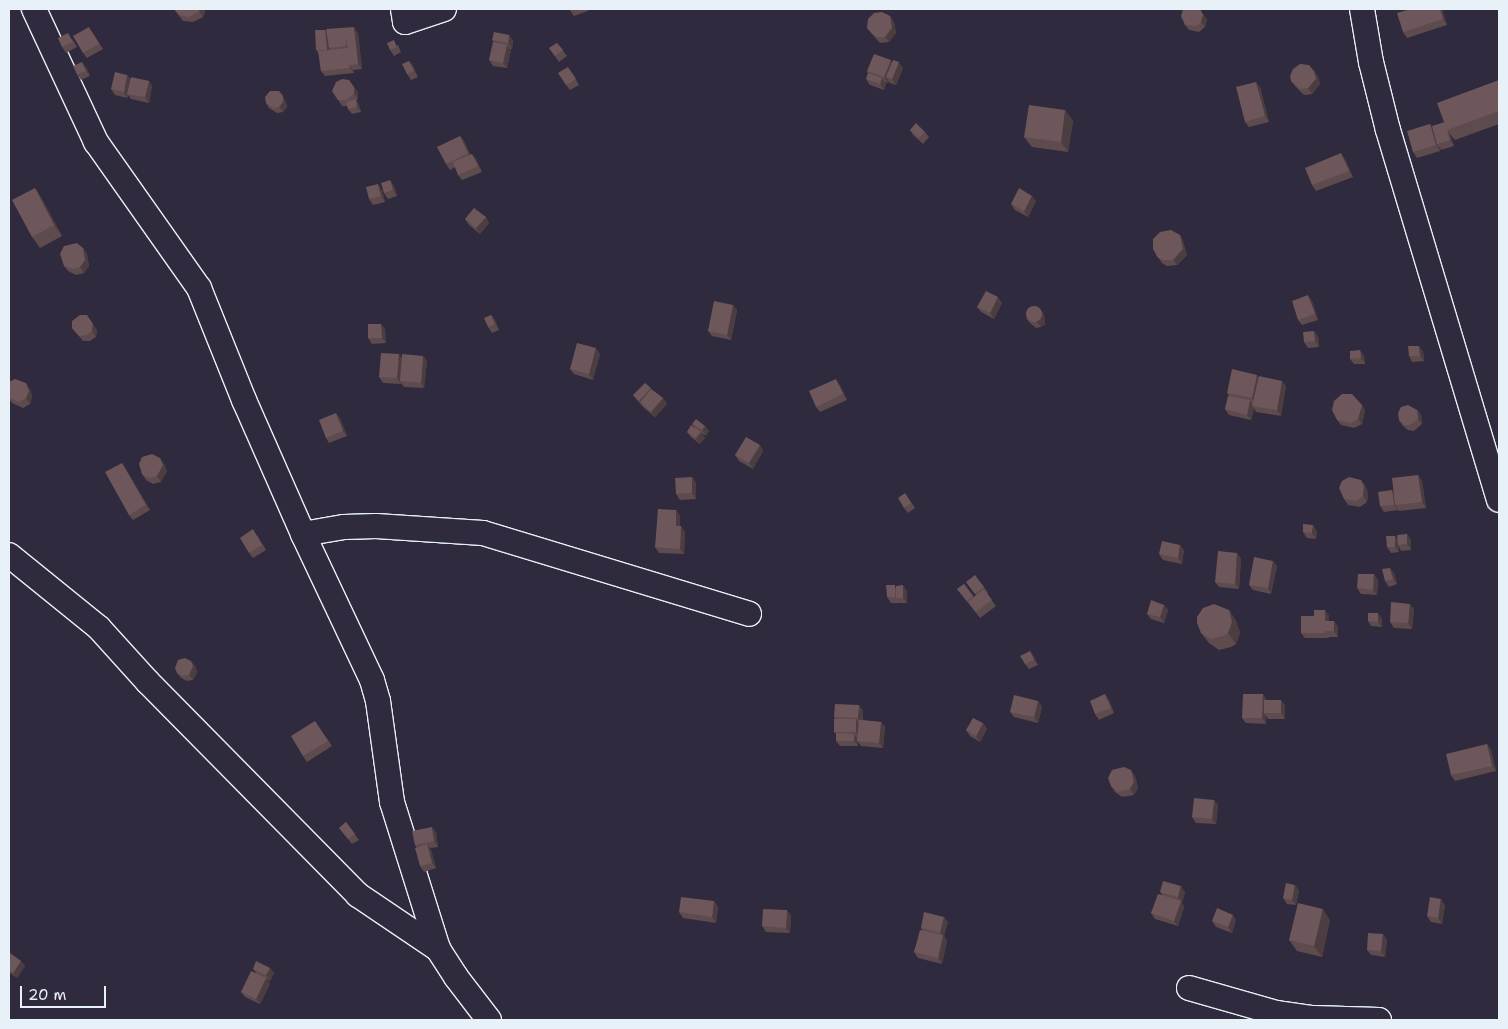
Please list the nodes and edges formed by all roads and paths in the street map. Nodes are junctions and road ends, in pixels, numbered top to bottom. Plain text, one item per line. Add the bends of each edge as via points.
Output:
1 (34, 9) edge
2 (403, 9) edge
3 (444, 9) edge
4 (1362, 9) edge
5 (1499, 500) edge
6 (303, 534) junction
7 (9, 555) edge
8 (749, 614) dead end
9 (438, 949) junction
10 (1189, 988) dead end
11 (490, 1020) edge
12 (1379, 1020) edge

1 - 6 street via 96,142 199,288
2 - 3 street via 405,22
4 - 5 street via 1370,62 1388,130
6 - 8 street via 376,526 484,533
6 - 9 street via 372,680 378,701 392,802
7 - 9 street via 99,628 358,895
9 - 11 street
10 - 12 street via 1276,1014

